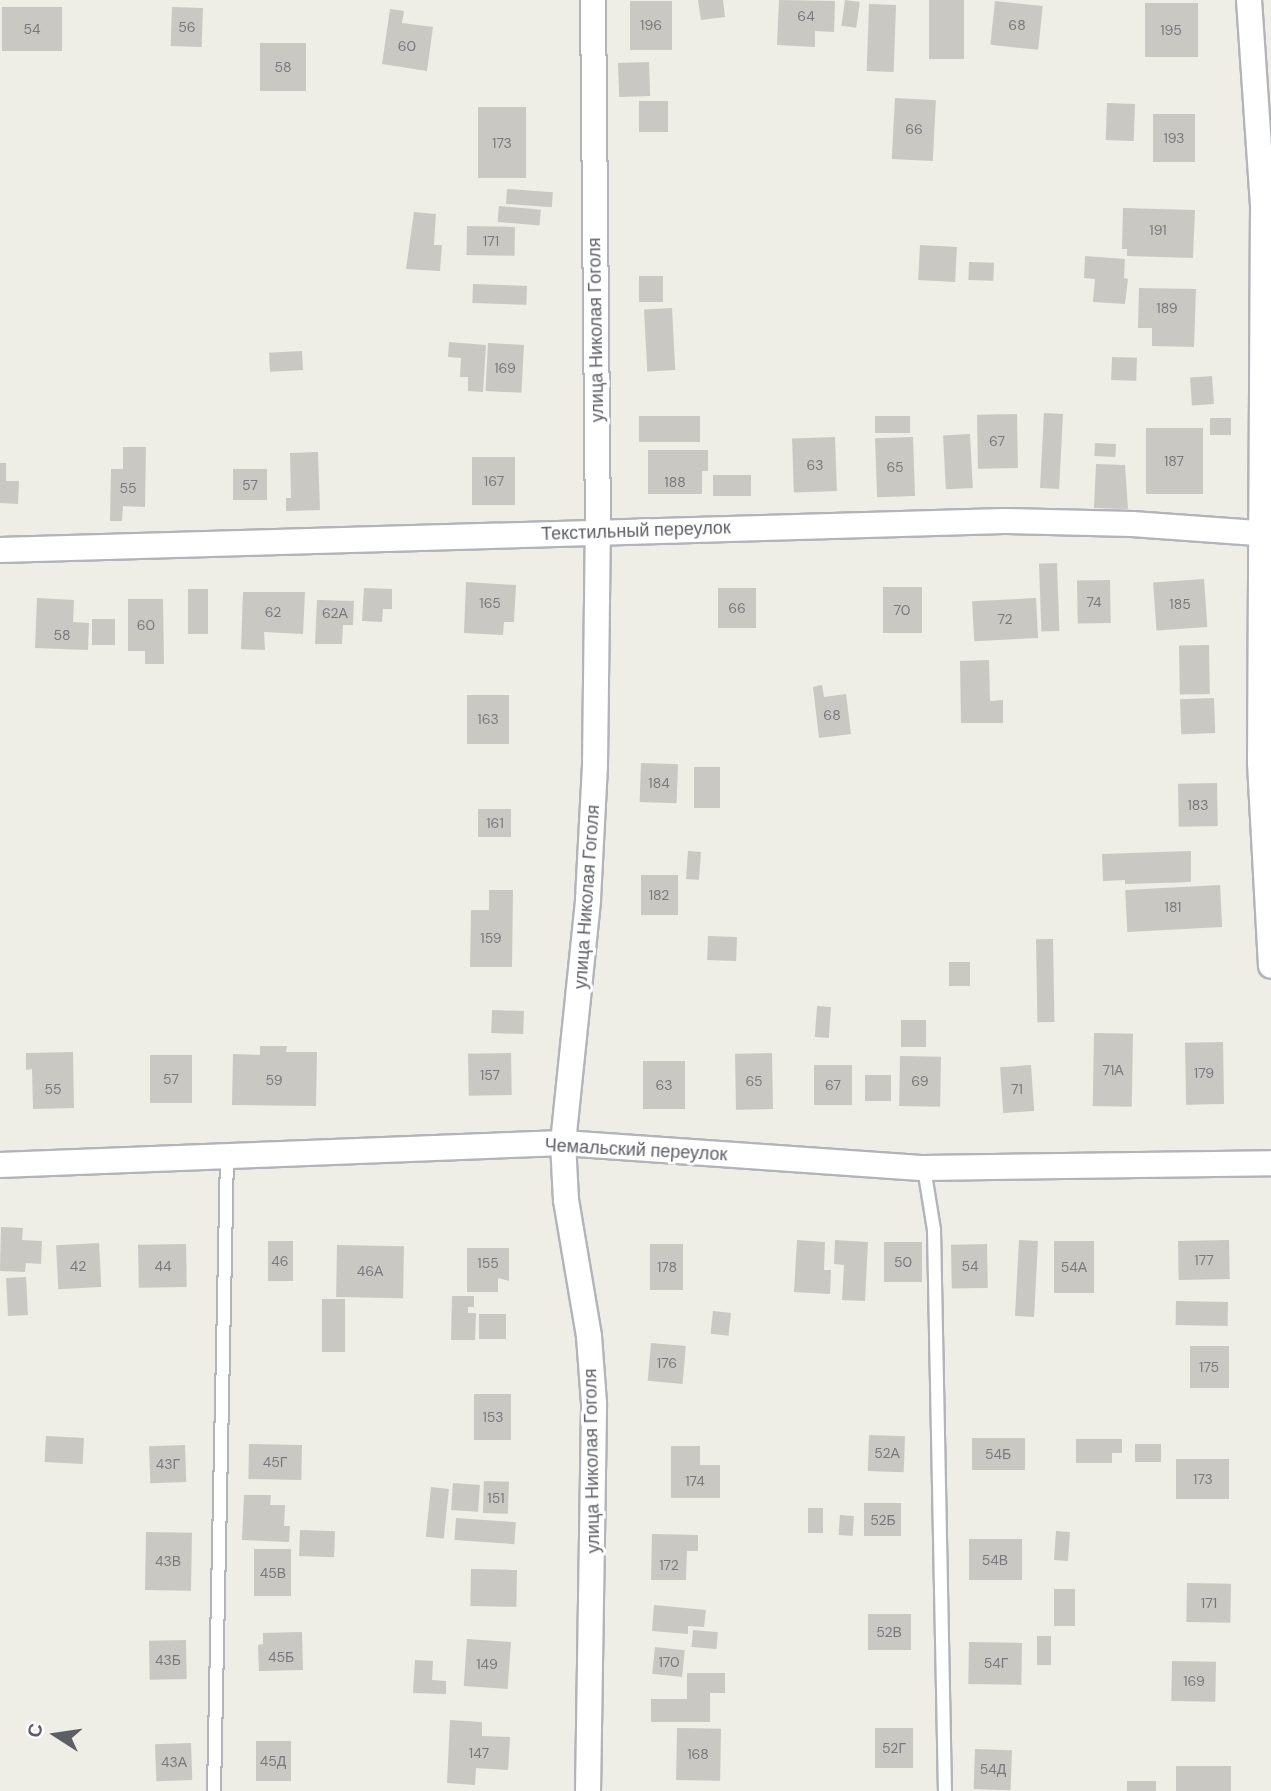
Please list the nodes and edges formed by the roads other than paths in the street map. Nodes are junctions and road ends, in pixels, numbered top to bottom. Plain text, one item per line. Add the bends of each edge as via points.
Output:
1 (593, 0) edge
2 (1249, 0) edge
3 (598, 531) junction
4 (1267, 533) edge
5 (0, 550) edge
6 (1271, 966) edge
7 (563, 1143) junction
8 (227, 1155) junction
9 (1271, 1163) edge
10 (0, 1165) edge
11 (925, 1168) junction
12 (214, 1791) edge
13 (587, 1791) edge
14 (945, 1791) edge

1 - 3 street, улица Николая Гоголя
2 - 4 street via 1263,206
3 - 4 street, Текстильный переулок via 1004,521
3 - 5 street, Текстильный переулок
3 - 7 street, улица Николая Гоголя via 589,899
4 - 6 street via 1259,762
7 - 8 street, Чемальский переулок
7 - 11 street, Чемальский переулок
7 - 13 street, улица Николая Гоголя via 566,1200 589,1336 594,1403
8 - 10 street, Чемальский переулок
8 - 12 lane
9 - 11 street, Чемальский переулок
11 - 14 lane via 934,1230

